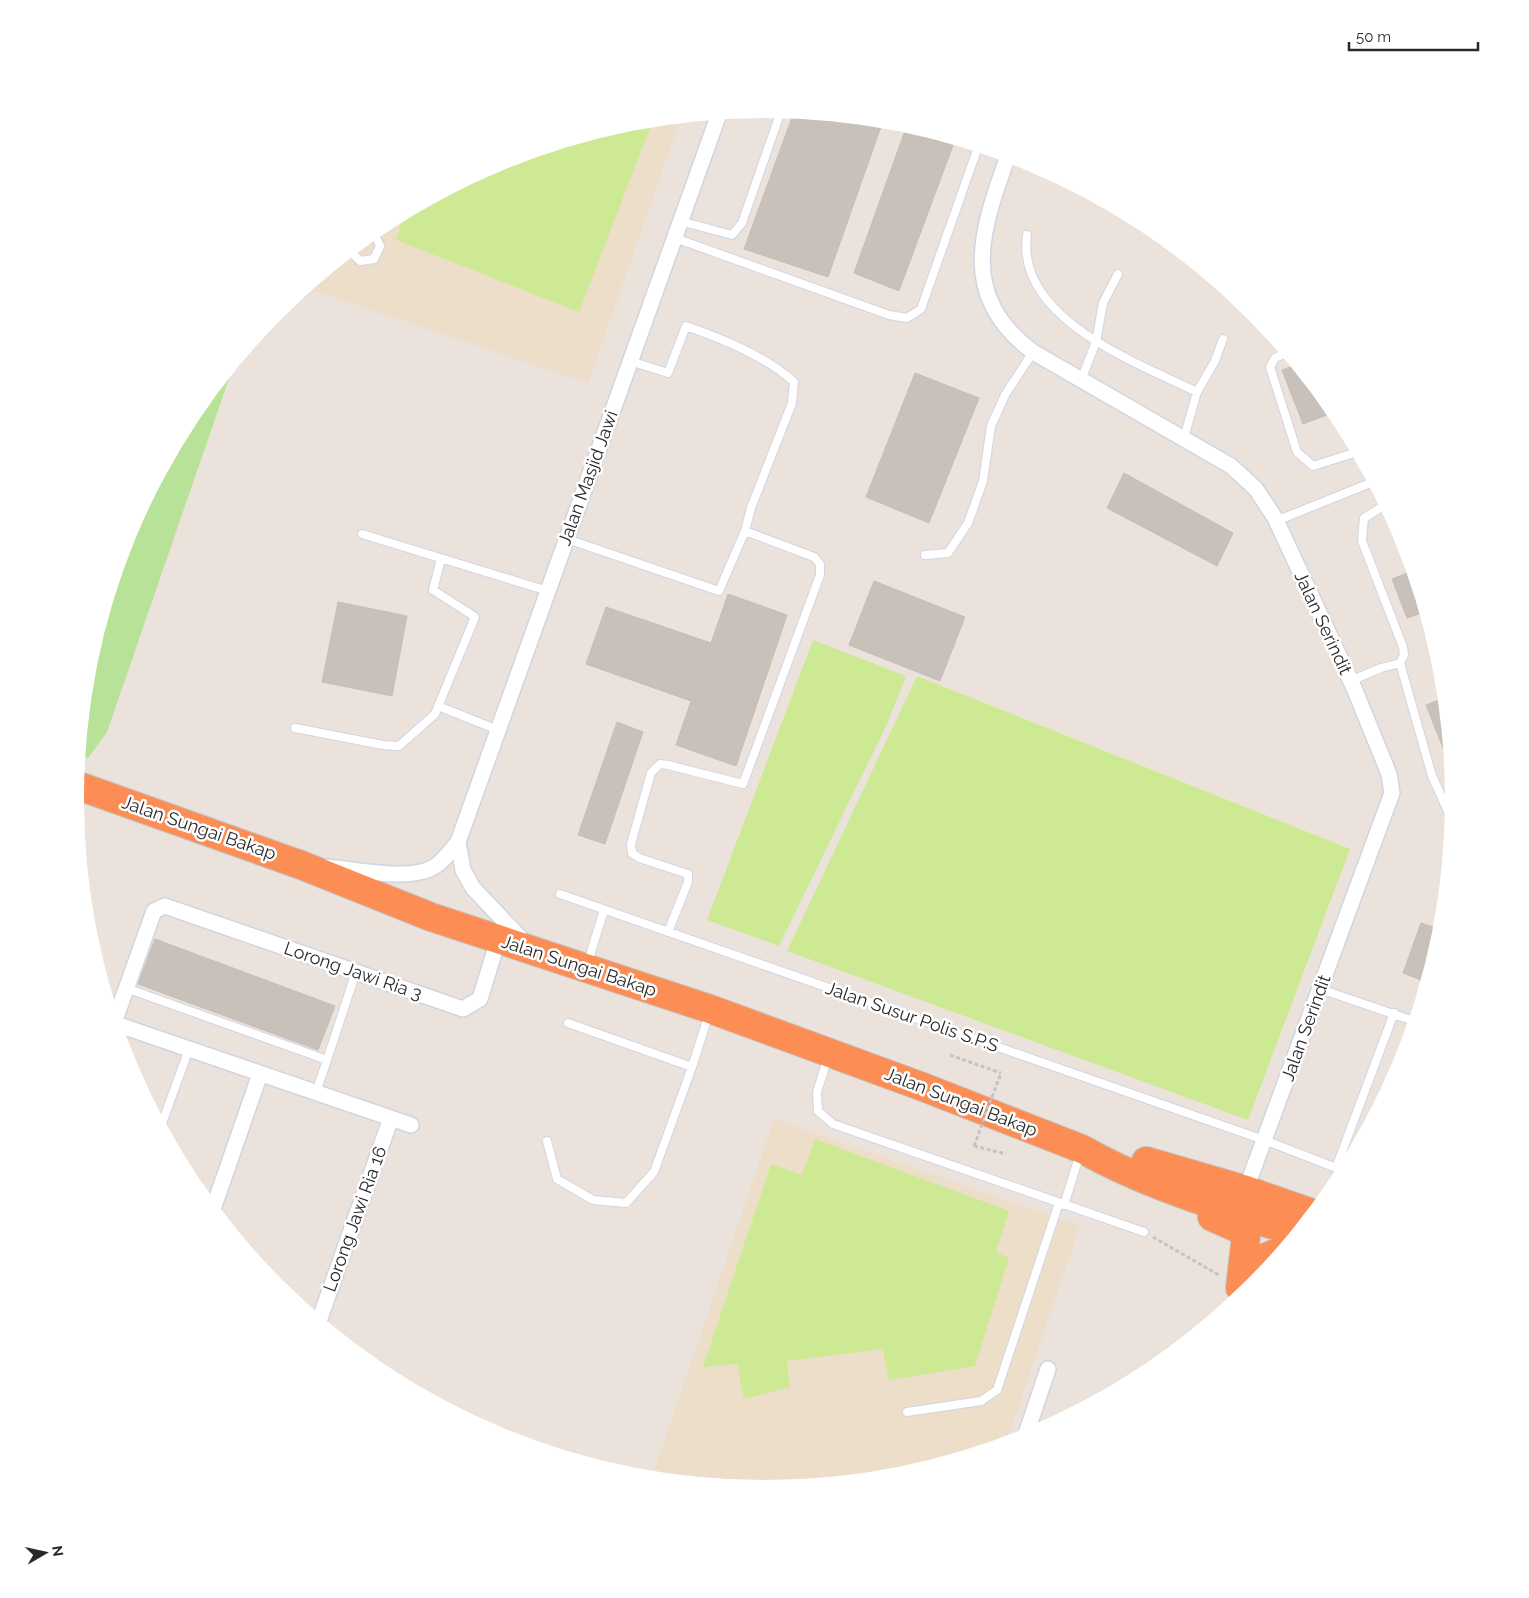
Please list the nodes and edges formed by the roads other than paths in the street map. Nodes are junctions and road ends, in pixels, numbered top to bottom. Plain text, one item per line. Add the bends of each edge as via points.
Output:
1 (778, 119) edge
2 (712, 121) edge
3 (976, 152) edge
4 (1006, 163) edge
5 (680, 221) junction
6 (1027, 235) dead end
7 (674, 238) junction
8 (377, 239) edge
9 (355, 256) edge
10 (1118, 274) dead end
11 (1223, 339) dead end
12 (1096, 342) junction
13 (1033, 352) junction
14 (1281, 355) edge
15 (630, 361) junction
16 (1081, 380) junction
17 (1197, 392) junction
18 (1184, 438) junction
19 (1351, 454) edge
20 (1368, 484) edge
21 (1380, 508) edge
22 (1276, 521) junction
23 (745, 531) junction
24 (362, 534) dead end
25 (567, 539) junction
26 (925, 555) dead end
27 (442, 559) junction
28 (548, 591) junction
29 (1400, 663) junction
30 (1350, 681) junction
31 (438, 706) junction
32 (295, 728) dead end
33 (498, 730) junction
34 (84, 788) edge
35 (1445, 804) edge
36 (458, 842) junction
37 (301, 865) junction
38 (560, 894) dead end
39 (604, 910) junction
40 (668, 932) junction
41 (498, 940) junction
42 (531, 949) junction
43 (586, 968) junction
44 (356, 972) junction
45 (126, 988) junction
46 (1320, 989) junction
47 (710, 1009) junction
48 (118, 1010) edge
49 (1394, 1014) junction
50 (1409, 1019) edge
51 (568, 1023) dead end
52 (123, 1026) edge
53 (189, 1049) junction
54 (829, 1053) junction
55 (327, 1060) junction
56 (692, 1067) junction
57 (260, 1074) junction
58 (316, 1092) junction
59 (164, 1118) edge
60 (391, 1118) junction
61 (411, 1125) dead end
62 (1264, 1140) junction
63 (547, 1141) dead end
64 (1082, 1149) junction
65 (1346, 1153) edge
66 (1337, 1168) edge
67 (1144, 1178) junction
68 (216, 1201) edge
69 (1242, 1201) junction
70 (1062, 1204) junction
71 (1306, 1212) edge
72 (1291, 1230) edge
73 (1144, 1232) road end
74 (1268, 1256) edge
75 (1257, 1268) edge
76 (1242, 1284) edge
77 (321, 1315) edge
78 (1048, 1368) dead end
79 (907, 1412) dead end
80 (1029, 1426) edge

1 - 5 lane via 742,223 732,235
2 - 5 street, Jalan Masjid Jawi
3 - 7 lane via 921,309 907,318 889,315
4 - 13 street, Jalan Serindit via 990,206 980,260 991,306 1014,338
5 - 7 street, Jalan Masjid Jawi
6 - 12 lane via 1025,252 1029,270 1045,298
7 - 15 street, Jalan Masjid Jawi
8 - 9 lane via 380,246 374,259 360,261
10 - 12 lane via 1104,303
11 - 17 lane via 1215,361
12 - 16 lane
12 - 17 lane
13 - 16 street, Jalan Serindit
13 - 26 lane via 1005,395 990,426 983,482 968,523 948,552
14 - 19 lane via 1270,367 1297,452 1312,466
15 - 23 lane via 668,374 686,326 716,337 782,371 794,382 792,403
15 - 25 street, Jalan Masjid Jawi
16 - 18 street, Jalan Serindit
17 - 18 lane
18 - 22 street, Jalan Serindit via 1231,466 1256,489
20 - 22 lane
21 - 29 lane via 1364,518 1362,541 1402,647 1404,655
22 - 30 street, Jalan Serindit
23 - 25 lane via 719,591
23 - 40 lane via 814,557 820,564 820,575 743,784 660,764 651,773 631,844 632,853 639,858 688,874 688,882
24 - 27 lane
25 - 28 street, Jalan Masjid Jawi
27 - 28 lane
27 - 31 lane via 432,590 475,617
28 - 33 street, Jalan Masjid Jawi
29 - 30 lane
29 - 35 lane via 1432,776
30 - 46 street, Jalan Serindit via 1389,774 1392,794
31 - 32 lane via 435,714 399,746 383,746
31 - 33 lane
33 - 36 street, Jalan Masjid Jawi
34 - 37 highway, Jalan Sungai Bakap
36 - 37 street, Jalan Masjid Jawi via 438,865 424,872 403,874
36 - 42 street, Jalan Masjid Jawi via 463,870 473,888
37 - 41 highway, Jalan Sungai Bakap
38 - 39 lane, Jalan Susur Polis S.P.S
39 - 40 lane, Jalan Susur Polis S.P.S
39 - 43 lane
40 - 62 lane, Jalan Susur Polis S.P.S
41 - 42 highway, Jalan Sungai Bakap
41 - 44 street, Lorong Jawi Ria 3 via 480,999 463,1009
42 - 43 highway, Jalan Sungai Bakap
43 - 47 highway, Jalan Sungai Bakap
44 - 45 street, Lorong Jawi Ria 3 via 165,906 154,911
44 - 55 lane
45 - 48 street
45 - 55 lane
46 - 49 lane
46 - 62 street, Jalan Serindit
47 - 54 highway, Jalan Sungai Bakap
47 - 56 lane
49 - 50 lane
49 - 65 lane
51 - 56 lane
52 - 53 street
53 - 57 street
53 - 59 lane
54 - 64 highway, Jalan Sungai Bakap
54 - 70 lane via 817,1092 818,1111 833,1124
55 - 58 lane
56 - 63 lane via 654,1172 626,1203 593,1200 557,1179
57 - 58 street
57 - 68 street
58 - 60 street
60 - 61 street
60 - 77 street, Lorong Jawi Ria 16
62 - 66 lane, Jalan Susur Polis S.P.S
62 - 69 street, Jalan Serindit
64 - 67 highway, Jalan Sungai Bakap
64 - 69 highway, Jalan Sungai Bakap via 1106,1149
64 - 70 lane
67 - 69 highway, Jalan Sungai Bakap
67 - 76 highway via 1164,1194 1237,1228 1246,1236
69 - 71 highway, Jalan Sungai Bakap
69 - 72 highway, Jalan Sungai Bakap
70 - 73 lane
70 - 79 lane via 997,1390 981,1401
74 - 75 highway
78 - 80 street

